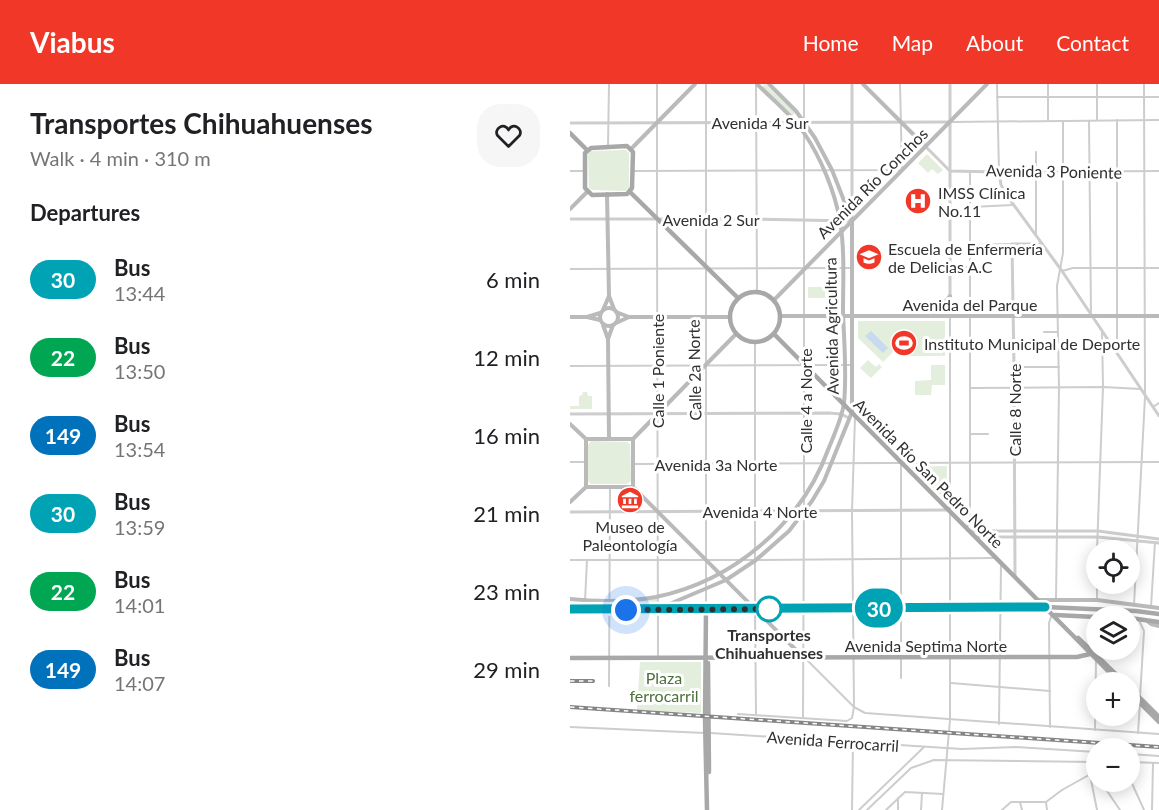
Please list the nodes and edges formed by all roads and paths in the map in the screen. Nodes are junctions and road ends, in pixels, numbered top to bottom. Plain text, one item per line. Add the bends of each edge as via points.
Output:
1 (609, 84) edge
2 (657, 84) edge
3 (695, 84) edge
4 (706, 84) edge
5 (756, 84) edge
6 (769, 84) edge
7 (804, 84) edge
8 (852, 84) edge
9 (863, 84) edge
10 (900, 84) edge
11 (950, 84) edge
12 (987, 84) edge
13 (997, 84) edge
14 (1048, 84) edge
15 (1097, 84) edge
16 (1144, 84) edge
17 (1048, 96) junction
18 (997, 97) junction
19 (1097, 97) junction
20 (1144, 98) junction
21 (1159, 98) edge
22 (1048, 120) junction
23 (1089, 120) junction
24 (1097, 120) junction
25 (1117, 120) junction
26 (1144, 120) junction
27 (1159, 120) edge
28 (999, 121) junction
29 (1063, 121) junction
30 (706, 122) junction
31 (755, 122) junction
32 (795, 122) junction
33 (804, 122) junction
34 (852, 122) junction
35 (902, 122) junction
36 (949, 122) junction
37 (570, 123) edge
38 (609, 123) junction
39 (658, 123) junction
40 (570, 133) edge
41 (804, 134) junction
42 (609, 147) junction
43 (925, 147) junction
44 (632, 149) junction
45 (587, 150) junction
46 (1036, 152) dead end
47 (832, 170) junction
48 (852, 170) junction
49 (902, 170) junction
50 (570, 171) edge
51 (585, 171) junction
52 (632, 171) junction
53 (656, 171) junction
54 (706, 171) junction
55 (755, 171) junction
56 (804, 171) junction
57 (823, 171) junction
58 (950, 171) junction
59 (970, 171) junction
60 (1159, 171) edge
61 (999, 172) junction
62 (1036, 172) junction
63 (1064, 172) junction
64 (1090, 172) junction
65 (1117, 172) junction
66 (1145, 172) junction
67 (587, 192) junction
68 (630, 192) junction
69 (607, 194) junction
70 (1014, 205) junction
71 (971, 207) junction
72 (570, 209) edge
73 (570, 219) edge
74 (657, 219) junction
75 (755, 219) junction
76 (804, 219) junction
77 (840, 219) junction
78 (608, 220) junction
79 (706, 220) junction
80 (852, 221) junction
81 (841, 231) junction
82 (1036, 235) junction
83 (1042, 243) junction
84 (1012, 244) junction
85 (970, 245) junction
86 (950, 267) junction
87 (970, 267) junction
88 (706, 268) junction
89 (756, 268) junction
90 (805, 268) junction
91 (843, 268) junction
92 (853, 268) junction
93 (1090, 268) junction
94 (1117, 268) junction
95 (1145, 268) junction
96 (1159, 268) edge
97 (570, 269) edge
98 (608, 269) junction
99 (658, 269) junction
100 (1061, 270) junction
101 (757, 291) junction
102 (609, 296) junction
103 (950, 297) junction
104 (738, 298) junction
105 (774, 300) junction
106 (602, 311) junction
107 (615, 311) junction
108 (780, 316) junction
109 (804, 316) junction
110 (933, 316) junction
111 (950, 316) junction
112 (970, 316) junction
113 (1013, 316) junction
114 (1057, 316) junction
115 (1091, 316) junction
116 (1117, 316) junction
117 (1145, 316) junction
118 (1159, 316) edge
119 (570, 317) edge
120 (587, 317) junction
121 (628, 317) junction
122 (657, 317) junction
123 (706, 317) junction
124 (729, 317) junction
125 (844, 317) junction
126 (852, 317) junction
127 (602, 322) junction
128 (614, 324) junction
129 (1102, 330) junction
130 (1044, 332) dead end
131 (1058, 332) junction
132 (736, 334) junction
133 (774, 334) junction
134 (608, 339) junction
135 (755, 342) junction
136 (1118, 353) junction
137 (755, 365) junction
138 (805, 365) junction
139 (845, 365) junction
140 (853, 365) junction
141 (570, 366) edge
142 (609, 366) junction
143 (659, 366) junction
144 (705, 366) junction
145 (1014, 367) junction
146 (1059, 367) junction
147 (1014, 387) junction
148 (1059, 387) junction
149 (1103, 387) junction
150 (970, 388) junction
151 (1141, 389) junction
152 (1145, 397) junction
153 (1159, 403) edge
154 (844, 404) junction
155 (1153, 407) junction
156 (707, 413) junction
157 (804, 413) junction
158 (570, 414) edge
159 (657, 414) junction
160 (756, 414) junction
161 (841, 414) junction
162 (609, 415) junction
163 (852, 415) junction
164 (1159, 416) edge
165 (570, 424) edge
166 (971, 434) junction
167 (988, 434) dead end
168 (586, 439) junction
169 (609, 439) junction
170 (633, 439) junction
171 (570, 462) edge
172 (586, 462) junction
173 (901, 462) junction
174 (1100, 462) junction
175 (1143, 462) junction
176 (1159, 462) edge
177 (804, 463) junction
178 (823, 463) junction
179 (833, 463) junction
180 (853, 463) junction
181 (950, 463) junction
182 (970, 463) junction
183 (1013, 463) junction
184 (1058, 463) junction
185 (633, 464) junction
186 (658, 464) junction
187 (707, 464) junction
188 (756, 464) junction
189 (586, 487) junction
190 (610, 487) junction
191 (633, 487) junction
192 (804, 497) junction
193 (570, 502) edge
194 (756, 510) junction
195 (949, 510) junction
196 (610, 511) junction
197 (658, 511) junction
198 (706, 511) junction
199 (794, 511) junction
200 (852, 511) junction
201 (570, 512) edge
202 (804, 512) junction
203 (902, 512) junction
204 (1057, 529) junction
205 (968, 530) junction
206 (1014, 530) junction
207 (1098, 531) junction
208 (1014, 536) junction
209 (1057, 536) junction
210 (976, 537) junction
211 (1098, 537) junction
212 (1138, 537) junction
213 (1098, 540) edge
214 (1158, 541) edge
215 (756, 550) junction
216 (804, 559) junction
217 (950, 559) junction
218 (570, 560) edge
219 (587, 560) junction
220 (610, 560) junction
221 (658, 560) junction
222 (706, 560) junction
223 (741, 560) junction
224 (756, 560) junction
225 (853, 560) junction
226 (902, 560) junction
227 (999, 560) junction
228 (720, 573) junction
229 (1015, 576) junction
230 (726, 580) junction
231 (706, 581) junction
232 (706, 590) junction
233 (1096, 594) edge
234 (657, 596) junction
235 (570, 599) edge
236 (1056, 599) junction
237 (585, 600) junction
238 (1038, 600) junction
239 (1096, 600) junction
240 (610, 602) junction
241 (1134, 604) junction
242 (1045, 607) junction
243 (1150, 607) junction
244 (803, 608) junction
245 (902, 608) junction
246 (949, 608) junction
247 (999, 608) junction
248 (1159, 608) edge
249 (570, 609) edge
250 (657, 609) junction
251 (706, 609) junction
252 (755, 609) junction
253 (853, 609) junction
254 (610, 610) junction
255 (1052, 614) junction
256 (1159, 614) edge
257 (1086, 616) edge
258 (1140, 619) edge
259 (1146, 620) junction
260 (1159, 621) edge
261 (1140, 623) edge
262 (1159, 626) edge
263 (1086, 644) edge
264 (1086, 653) edge
265 (657, 657) junction
266 (707, 657) junction
267 (804, 657) junction
268 (854, 657) junction
269 (901, 657) junction
270 (951, 657) junction
271 (999, 657) junction
272 (1050, 657) junction
273 (570, 658) edge
274 (609, 658) junction
275 (756, 658) junction
276 (1102, 660) edge
277 (1096, 661) joint
278 (1110, 672) edge
279 (1113, 672) edge
280 (901, 678) dead end
281 (950, 683) junction
282 (609, 686) dead end
283 (999, 687) junction
284 (1050, 690) junction
285 (1140, 698) edge
286 (1140, 703) edge
287 (854, 707) junction
288 (738, 714) dead end
289 (756, 714) junction
290 (803, 717) junction
291 (1159, 717) edge
292 (950, 720) junction
293 (1159, 722) edge
294 (999, 724) junction
295 (570, 727) edge
296 (1050, 727) junction
297 (1095, 730) junction
298 (707, 733) junction
299 (1138, 733) junction
300 (1159, 734) edge
301 (853, 742) junction
302 (924, 747) junction
303 (949, 748) junction
304 (1086, 751) edge
305 (1140, 755) edge
306 (1159, 756) edge
307 (947, 759) junction
308 (1086, 762) edge
309 (1140, 762) edge
310 (1153, 763) junction
311 (1159, 763) edge
312 (1086, 777) edge
313 (1093, 792) edge
314 (1108, 792) edge
315 (1136, 792) edge
316 (922, 793) junction
317 (943, 794) junction
318 (898, 797) junction
319 (1020, 802) junction
320 (1046, 802) junction
321 (708, 810) edge
322 (852, 810) edge
323 (859, 810) edge
324 (867, 810) edge
325 (886, 810) edge
326 (898, 810) edge
327 (921, 810) edge
328 (942, 810) edge
329 (1002, 810) edge
330 (1022, 810) edge
331 (1047, 810) edge
332 (1096, 810) edge
333 (1120, 810) edge
334 (1144, 810) edge
335 (1152, 810) edge

1 - 38 street
2 - 39 street, Calle 1 Poniente
3 - 39 main road
4 - 30 street, Calle 2a Norte
5 - 31 street
5 - 32 main road, Avenida Agricultura
6 - 33 main road, Avenida Agricultura
7 - 33 street, Calle 4 a Norte
8 - 34 street
9 - 35 main road
10 - 35 street
11 - 36 street
12 - 36 main road, Avenida Río Conchos
13 - 18 street
14 - 17 street
15 - 19 street
16 - 20 street
17 - 18 street
17 - 19 street
17 - 22 street
18 - 28 street
19 - 20 street
19 - 24 street
20 - 21 street
20 - 26 street
22 - 28 street
22 - 29 street
23 - 24 street
23 - 29 street
23 - 64 street
24 - 25 street
25 - 26 street
25 - 65 street
26 - 27 street
26 - 66 street
28 - 36 street
28 - 61 street
29 - 63 street
30 - 31 street, Avenida 4 Sur
30 - 39 street, Avenida 4 Sur
30 - 54 street, Calle 2a Norte
31 - 32 street, Avenida 4 Sur
31 - 55 street
32 - 33 street, Avenida 4 Sur
32 - 41 main road, Avenida Agricultura
33 - 34 street, Avenida 4 Sur
33 - 41 street, Calle 4 a Norte
33 - 47 main road, Avenida Agricultura
34 - 35 street, Avenida 4 Sur
34 - 48 street
35 - 36 street, Avenida 4 Sur
35 - 43 main road
35 - 49 street
36 - 43 main road, Avenida Río Conchos
36 - 58 street
37 - 38 street, Avenida 4 Sur
38 - 39 street, Avenida 4 Sur
38 - 42 street
39 - 44 main road
39 - 53 street, Calle 1 Poniente
40 - 45 main road
41 - 56 street, Calle 4 a Norte
41 - 57 main road, Avenida Agricultura
42 - 44 main road
42 - 45 main road
43 - 49 main road, Avenida Río Conchos
43 - 58 street
44 - 52 main road
45 - 51 main road
46 - 62 street
47 - 48 street
47 - 57 street
47 - 80 main road, Avenida Agricultura
48 - 49 street
48 - 80 street
49 - 80 main road, Avenida Río Conchos
50 - 51 street
51 - 67 main road
52 - 53 street
52 - 68 main road
53 - 54 street
53 - 74 street, Calle 1 Poniente
54 - 55 street
54 - 79 street, Calle 2a Norte
55 - 56 street
55 - 75 street
56 - 57 street
56 - 76 street, Calle 4 a Norte
57 - 77 main road, Avenida Agricultura
58 - 59 street, Avenida 3 Poniente
58 - 86 street
59 - 61 street, Avenida 3 Poniente
59 - 71 street
60 - 66 street, Avenida 3 Poniente
61 - 62 street, Avenida 3 Poniente
61 - 70 street via 1003,189
62 - 63 street, Avenida 3 Poniente
62 - 82 street
63 - 64 street, Avenida 3 Poniente
63 - 100 street
64 - 65 street, Avenida 3 Poniente
64 - 93 street
65 - 66 street, Avenida 3 Poniente
65 - 94 street
66 - 95 street
67 - 69 main road
67 - 72 main road
68 - 69 main road
68 - 74 main road
69 - 78 main road
70 - 71 street
70 - 82 street
71 - 85 street
73 - 78 street, Avenida 2 Sur
74 - 78 street, Avenida 2 Sur
74 - 79 street, Avenida 2 Sur
74 - 88 main road
74 - 99 street, Calle 1 Poniente
75 - 76 street, Avenida 2 Sur
75 - 79 street, Avenida 2 Sur
75 - 89 street
76 - 77 street, Avenida 2 Sur
76 - 90 street, Calle 4 a Norte
77 - 80 street, Avenida 2 Sur
77 - 81 main road, Avenida Agricultura
78 - 98 main road
79 - 88 street, Calle 2a Norte
80 - 81 main road, Avenida Río Conchos
80 - 92 main road, Avenida Agricultura
81 - 90 main road, Avenida Río Conchos
81 - 91 main road, Avenida Agricultura
82 - 83 street
83 - 84 street
83 - 100 street
84 - 85 street
84 - 113 street, Calle 8 Norte
85 - 87 street
86 - 87 street
86 - 103 street
87 - 112 street
88 - 89 street
88 - 99 street
88 - 104 main road
88 - 123 street, Calle 2a Norte
89 - 90 street
89 - 101 street
90 - 91 street
90 - 105 main road, Avenida Río Conchos
90 - 109 street, Calle 4 a Norte
91 - 92 street
91 - 125 main road, Avenida Agricultura
92 - 126 main road, Avenida Agricultura
93 - 94 street
93 - 100 street
93 - 115 street
94 - 95 street
94 - 116 street
95 - 96 street
95 - 117 street
97 - 98 street
98 - 99 street
98 - 102 main road
99 - 122 street, Calle 1 Poniente
100 - 114 street
100 - 115 street
101 - 104 main road
101 - 105 main road
102 - 106 main road
102 - 107 main road
103 - 110 main road
103 - 111 street
104 - 124 main road
105 - 108 main road
106 - 107 main road
106 - 120 main road
106 - 127 main road
107 - 121 main road
107 - 128 main road via 618,319
108 - 109 main road, Avenida del Parque
108 - 133 main road
109 - 125 main road, Avenida del Parque
109 - 138 street, Calle 4 a Norte
110 - 111 main road, Avenida del Parque
110 - 126 main road, Avenida del Parque
111 - 112 main road, Avenida del Parque
111 - 181 street
112 - 113 main road, Avenida del Parque
112 - 150 street
113 - 114 main road, Avenida del Parque
113 - 145 street, Calle 8 Norte
114 - 115 main road, Avenida del Parque
114 - 131 street
115 - 116 main road, Avenida del Parque
115 - 129 street
116 - 117 main road, Avenida del Parque
116 - 136 street
117 - 118 main road, Avenida del Parque
117 - 152 street
119 - 120 main road
120 - 127 main road
121 - 122 main road
121 - 128 main road
122 - 123 main road
122 - 143 street, Calle 1 Poniente
123 - 124 main road
123 - 144 street, Calle 2a Norte
124 - 132 main road
125 - 126 main road, Avenida del Parque
125 - 139 main road, Avenida Agricultura
126 - 140 main road, Avenida Agricultura
127 - 128 main road
127 - 134 main road
128 - 134 main road
129 - 136 street
129 - 149 street
130 - 131 street
131 - 146 street
132 - 135 main road
132 - 144 main road
133 - 135 main road
133 - 138 main road, Avenida Río San Pedro Norte
134 - 142 main road
135 - 137 street
136 - 151 street
137 - 138 street
137 - 144 street
137 - 160 street
138 - 139 street
138 - 154 main road, Avenida Río San Pedro Norte
138 - 157 street, Calle 4 a Norte
139 - 140 street
139 - 154 main road, Avenida Agricultura
140 - 163 main road, Avenida Agricultura
141 - 142 street
142 - 143 street
142 - 162 main road
143 - 144 street
143 - 159 street, Calle 1 Poniente
144 - 156 street, Calle 2a Norte
144 - 159 main road
145 - 146 street
145 - 147 street, Calle 8 Norte
146 - 148 street
147 - 148 street
147 - 150 street
147 - 183 street, Calle 8 Norte
148 - 149 street
148 - 184 street
149 - 151 street
149 - 174 street
150 - 166 street
151 - 152 street
152 - 155 street
152 - 175 street
153 - 155 street
154 - 161 main road, Avenida Agricultura
154 - 163 main road, Avenida Río San Pedro Norte
155 - 164 street
156 - 159 street
156 - 160 street
156 - 187 street, Calle 2a Norte
157 - 160 street
157 - 161 street
157 - 177 street, Calle 4 a Norte
158 - 162 street
159 - 162 street
159 - 170 main road
159 - 186 street, Calle 1 Poniente
160 - 188 street
161 - 163 street
161 - 178 main road, Avenida Agricultura
162 - 169 main road
163 - 173 main road, Avenida Río San Pedro Norte
163 - 179 main road, Avenida Agricultura
163 - 180 street
165 - 168 main road
166 - 167 street
166 - 182 street
168 - 169 main road
168 - 172 main road
169 - 170 main road
170 - 185 main road
171 - 172 street
172 - 189 main road
173 - 180 street, Avenida 3a Norte
173 - 181 street, Avenida 3a Norte
173 - 195 main road, Avenida Río San Pedro Norte
173 - 203 street
174 - 175 street, Avenida 3a Norte
174 - 184 street, Avenida 3a Norte
174 - 207 street
175 - 176 street, Avenida 3a Norte
175 - 212 street
177 - 178 street, Avenida 3a Norte
177 - 188 street, Avenida 3a Norte
177 - 192 street, Calle 4 a Norte
178 - 179 street, Avenida 3a Norte
178 - 192 main road, Avenida Agricultura
179 - 180 street, Avenida 3a Norte
179 - 202 main road, Avenida Agricultura
180 - 200 street
181 - 182 street, Avenida 3a Norte
181 - 195 street
182 - 183 street, Avenida 3a Norte
182 - 205 street
183 - 184 street, Avenida 3a Norte
183 - 206 street, Calle 8 Norte
184 - 204 street
185 - 186 street, Avenida 3a Norte
185 - 191 main road
186 - 187 street, Avenida 3a Norte
186 - 197 street, Calle 1 Poniente
187 - 188 street, Avenida 3a Norte
187 - 198 street, Calle 2a Norte
188 - 194 street
189 - 190 main road
189 - 193 main road
190 - 191 main road
190 - 196 street
191 - 197 main road
192 - 199 main road, Avenida Agricultura
192 - 202 street, Calle 4 a Norte
194 - 198 street, Avenida 4 Norte
194 - 199 street, Avenida 4 Norte
194 - 215 street
195 - 203 street, Avenida 4 Norte
195 - 205 main road, Avenida Río San Pedro Norte
195 - 217 street
196 - 197 street, Avenida 4 Norte
196 - 201 street, Avenida 4 Norte
196 - 220 street
197 - 198 street, Avenida 4 Norte
197 - 221 street, Calle 1 Poniente
197 - 222 main road
198 - 222 street, Calle 2a Norte
199 - 202 street, Avenida 4 Norte
199 - 215 main road, Avenida Agricultura
200 - 202 street, Avenida 4 Norte
200 - 203 street, Avenida 4 Norte
200 - 225 street
202 - 216 street, Calle 4 a Norte
202 - 224 main road, Avenida Agricultura
203 - 226 street
204 - 206 street
204 - 207 street
204 - 209 street
205 - 206 street
205 - 210 main road, Avenida Río San Pedro Norte
206 - 208 street, Calle 8 Norte
207 - 211 street
207 - 212 street
208 - 209 street
208 - 210 street
208 - 229 street, Calle 8 Norte
209 - 211 street
209 - 236 street
210 - 227 main road, Avenida Río San Pedro Norte
211 - 212 street
211 - 213 street
212 - 214 street
212 - 241 street
214 - 243 street
215 - 223 main road, Avenida Agricultura
215 - 224 street
216 - 224 street
216 - 225 street
216 - 244 street, Calle 4 a Norte
217 - 226 street
217 - 227 street
217 - 246 street
218 - 219 street
219 - 220 street
219 - 237 street
220 - 221 street
220 - 240 street
221 - 222 street
221 - 234 street, Calle 1 Poniente
222 - 223 street
222 - 228 main road
222 - 231 street, Calle 2a Norte
223 - 224 street
223 - 228 main road, Avenida Agricultura
224 - 230 main road, Avenida Agricultura
224 - 252 street
225 - 226 street
225 - 253 street
226 - 245 street
227 - 229 main road, Avenida Río San Pedro Norte
227 - 247 street
228 - 230 main road
228 - 231 main road, Avenida Agricultura
229 - 238 main road, Avenida Río San Pedro Norte
230 - 232 main road, Avenida Agricultura
230 - 252 main road
231 - 232 street, Calle 2a Norte
231 - 234 main road, Avenida Agricultura
232 - 250 main road, Avenida Agricultura
232 - 251 street, Calle 2a Norte
233 - 239 street
234 - 240 main road, Avenida Agricultura
234 - 250 street, Calle 1 Poniente
235 - 237 main road, Avenida Agricultura
236 - 238 main road
236 - 239 main road
237 - 240 main road, Avenida Agricultura
238 - 242 main road, Avenida Río San Pedro Norte
239 - 241 main road
240 - 254 street
241 - 243 main road
242 - 247 main road
242 - 255 main road, Avenida Río San Pedro Norte
242 - 256 main road
243 - 248 main road
244 - 252 main road
244 - 253 main road
244 - 267 street, Calle 4 a Norte
245 - 246 main road
245 - 253 main road
245 - 269 street
246 - 247 main road
246 - 270 street
247 - 271 street
249 - 254 main road
250 - 251 main road
250 - 254 main road
250 - 265 street, Calle 1 Poniente
251 - 252 main road
251 - 266 main road, Calle 2a Norte
252 - 267 main road
252 - 275 street
253 - 268 street
254 - 274 street
255 - 257 main road
255 - 263 main road, Avenida Río San Pedro Norte
255 - 272 street
258 - 259 main road
259 - 260 main road
259 - 262 main road
261 - 299 street via 1144,631
264 - 272 main road, Avenida Septima Norte
265 - 266 main road, Avenida Septima Norte
265 - 274 main road, Avenida Septima Norte
266 - 275 main road, Avenida Septima Norte
266 - 298 main road, Calle 2a Norte
267 - 268 main road, Avenida Septima Norte
267 - 275 main road, Avenida Septima Norte
267 - 287 street
267 - 290 street, Calle 4 a Norte
268 - 269 main road, Avenida Septima Norte
268 - 287 street
269 - 270 main road, Avenida Septima Norte
269 - 280 street
270 - 271 main road, Avenida Septima Norte
270 - 281 street
271 - 272 main road, Avenida Septima Norte
271 - 283 street
272 - 284 street
273 - 274 main road, Avenida Septima Norte
274 - 282 street
275 - 289 street
276 - 279 main road, Avenida Río San Pedro Norte
277 - 278 main road, Avenida Río San Pedro Norte
277 - 297 street
281 - 283 street
281 - 292 street
283 - 284 street
283 - 294 street
284 - 296 street
285 - 291 main road, bridge
286 - 293 main road, bridge
287 - 290 street via 850,720
287 - 292 street, Avenida Ferrocarril via 868,714
288 - 289 street
289 - 290 street
292 - 294 street, Avenida Ferrocarril
292 - 303 street
294 - 296 street, Avenida Ferrocarril
295 - 298 street, Avenida Ferrocarril
296 - 297 street, Avenida Ferrocarril
297 - 299 street, Avenida Ferrocarril
298 - 301 street, Avenida Ferrocarril
298 - 321 main road, Calle 2a Norte
299 - 300 street, Avenida Ferrocarril
301 - 302 street, Avenida Ferrocarril
301 - 322 street
302 - 303 street, Avenida Ferrocarril
302 - 323 street
303 - 304 street, Avenida Ferrocarril
303 - 307 street
305 - 306 street
307 - 308 street
307 - 317 street
307 - 324 street via 911,768
309 - 310 street
310 - 311 street
310 - 335 street
312 - 320 street
313 - 332 street
314 - 333 street
315 - 334 street
316 - 317 street
316 - 318 street via 907,792
316 - 327 street
317 - 328 street
318 - 325 street
318 - 326 street
319 - 320 street
319 - 329 street via 1010,802
319 - 330 street
320 - 331 street

